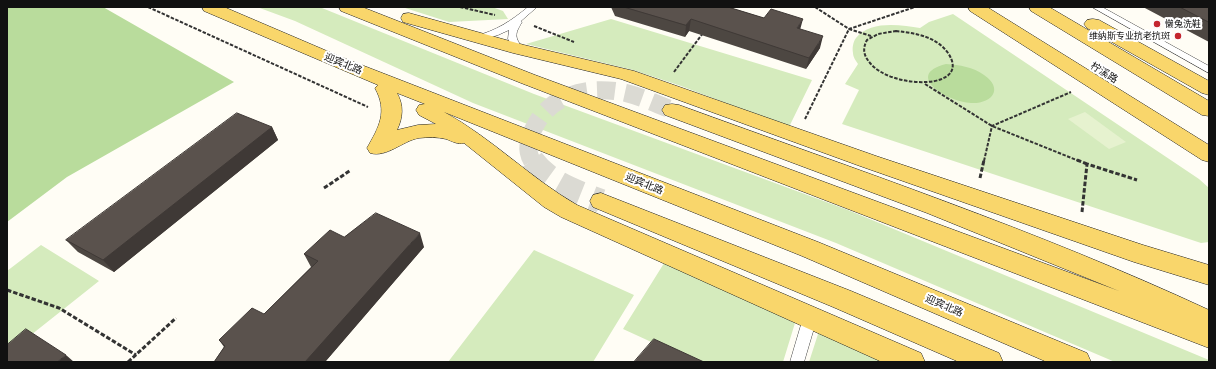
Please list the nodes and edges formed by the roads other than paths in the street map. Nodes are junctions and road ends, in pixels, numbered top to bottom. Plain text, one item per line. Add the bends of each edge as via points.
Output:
1 (210, 7) edge
2 (347, 7) edge
3 (368, 7) edge
4 (532, 7) edge
5 (976, 7) edge
6 (999, 7) edge
7 (1037, 7) edge
8 (1064, 7) edge
9 (1096, 7) edge
10 (519, 20) junction
11 (478, 38) junction
12 (519, 49) junction
13 (335, 61) junction
14 (1209, 70) edge
15 (385, 88) junction
16 (1209, 89) edge
17 (672, 110) tunnel mouth
18 (1209, 110) edge
19 (1209, 138) edge
20 (488, 150) junction
21 (1209, 155) edge
22 (600, 201) tunnel mouth
23 (935, 207) junction
24 (1209, 275) edge
25 (1209, 285) edge
26 (810, 318) junction
27 (1209, 322) edge
28 (1209, 336) edge
29 (797, 362) edge
30 (911, 362) edge
31 (989, 362) edge
32 (1077, 362) edge

1 - 13 main road, 迎宾北路
2 - 28 main road via 528,79
3 - 11 main road
4 - 10 lane
5 - 21 main road
6 - 19 main road, 柠溪路
7 - 18 main road
8 - 16 main road
9 - 14 lane
10 - 11 lane via 505,30
10 - 12 lane via 512,31 512,39
11 - 12 main road
12 - 24 main road via 628,75 875,164
13 - 15 main road
13 - 32 main road, 迎宾北路 via 810,249
15 - 20 main road via 460,128
15 - 20 main road via 391,100 392,118 389,128 376,148 398,136 431,130 452,134
17 - 23 main road
20 - 26 main road via 552,201 569,211
22 - 31 main road
23 - 25 main road via 1161,276
23 - 27 main road via 1129,284
26 - 29 lane
26 - 30 main road

